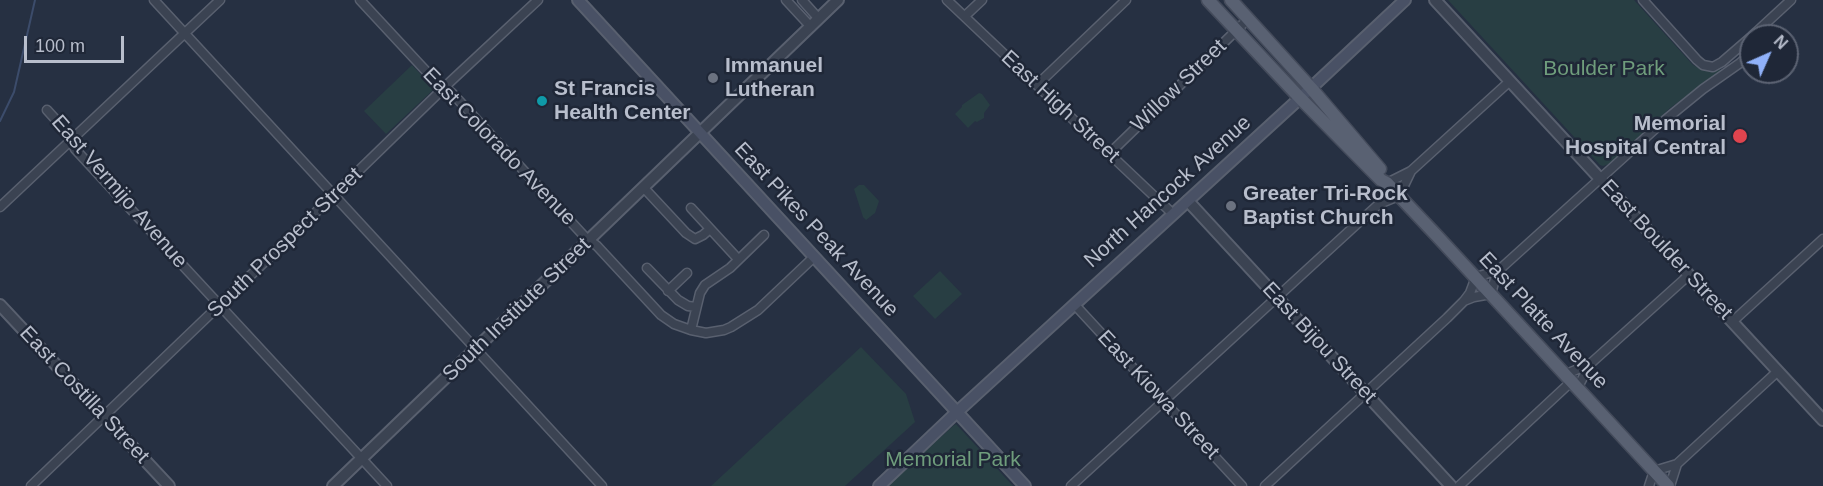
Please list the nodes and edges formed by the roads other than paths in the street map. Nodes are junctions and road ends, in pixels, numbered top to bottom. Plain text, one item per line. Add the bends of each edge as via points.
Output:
1 (154, 0) edge
2 (220, 0) edge
3 (360, 0) edge
4 (538, 0) edge
5 (578, 0) edge
6 (786, 0) edge
7 (802, 0) edge
8 (838, 0) edge
9 (947, 0) edge
10 (982, 0) edge
11 (1126, 0) edge
12 (1208, 0) edge
13 (1231, 0) edge
14 (1405, 0) edge
15 (1436, 0) edge
16 (1643, 0) edge
17 (1791, 0) edge
18 (965, 16) junction
19 (1248, 19) junction
20 (815, 23) junction
21 (1766, 24) edge
22 (1236, 30) junction
23 (184, 33) junction
24 (1739, 48) edge
25 (1739, 64) edge
26 (1510, 81) junction
27 (1037, 85) junction
28 (444, 88) junction
29 (1311, 88) junction
30 (1300, 98) junction
31 (47, 110) dead end
32 (700, 134) junction
33 (71, 139) junction
34 (1110, 153) junction
35 (1411, 171) junction
36 (1600, 178) junction
37 (1387, 183) junction
38 (644, 189) junction
39 (334, 195) junction
40 (1399, 196) junction
41 (1188, 201) junction
42 (1379, 204) junction
43 (0, 207) edge
44 (691, 208) dead end
45 (1173, 214) junction
46 (710, 229) junction
47 (764, 235) dead end
48 (1823, 239) edge
49 (590, 240) junction
50 (814, 257) junction
51 (738, 259) junction
52 (647, 268) dead end
53 (1500, 270) junction
54 (687, 273) dead end
55 (1689, 275) junction
56 (1476, 277) junction
57 (669, 291) junction
58 (1491, 294) junction
59 (1277, 297) junction
60 (1464, 301) junction
61 (0, 305) edge
62 (1075, 305) junction
63 (220, 306) junction
64 (696, 307) junction
65 (1732, 322) junction
66 (691, 330) junction
67 (476, 350) junction
68 (1590, 364) junction
69 (1778, 371) junction
70 (1572, 381) junction
71 (1365, 394) junction
72 (1163, 401) junction
73 (957, 412) junction
74 (104, 416) junction
75 (1823, 420) edge
76 (362, 459) junction
77 (1677, 464) junction
78 (1654, 471) junction
79 (31, 486) edge
80 (169, 486) edge
81 (333, 486) edge
82 (387, 486) edge
83 (602, 486) edge
84 (879, 486) edge
85 (1025, 486) edge
86 (1071, 486) edge
87 (1242, 486) edge
88 (1265, 486) edge
89 (1451, 486) edge
90 (1459, 486) edge
91 (1649, 486) edge
92 (1669, 486) edge

1 - 23 street
2 - 23 street
3 - 28 street, East Colorado Avenue
4 - 28 street, South Prospect Street
5 - 32 main road, East Pikes Peak Avenue
6 - 20 street
7 - 20 street
8 - 20 street, South Institute Street
9 - 18 street, East High Street
10 - 18 street
11 - 27 street
12 - 22 main road, East Platte Avenue
13 - 19 main road, East Platte Avenue
14 - 29 main road, North Hancock Avenue
15 - 26 street, East Boulder Street
16 - 24 street via 1703,65 1713,67
17 - 21 street
18 - 27 street, East High Street
19 - 22 street, Willow Street
19 - 29 main road, East Platte Avenue
20 - 32 street, South Institute Street
22 - 30 main road, East Platte Avenue
22 - 34 street, Willow Street
23 - 33 street
23 - 39 street
25 - 36 street via 1665,120
26 - 35 street
26 - 36 street, East Boulder Street
27 - 34 street, East High Street
28 - 39 street, South Prospect Street
28 - 49 street, East Colorado Avenue
29 - 30 main road, North Hancock Avenue
29 - 37 main road, East Platte Avenue via 1384,174
30 - 37 main road, East Platte Avenue
30 - 41 main road, North Hancock Avenue
31 - 33 street, East Vermijo Avenue
32 - 38 street, South Institute Street
32 - 50 main road, East Pikes Peak Avenue
33 - 43 street
33 - 63 street, East Vermijo Avenue via 75,149
34 - 45 street, East High Street
35 - 37 street
35 - 40 street
36 - 53 street
36 - 55 street, East Boulder Street
37 - 40 main road, East Platte Avenue
37 - 42 street
38 - 46 street via 686,233 695,238
38 - 49 street, South Institute Street
39 - 63 street, South Prospect Street
39 - 67 street
40 - 42 street
40 - 56 main road, East Platte Avenue
41 - 45 main road, North Hancock Avenue
41 - 59 street, East Bijou Street
42 - 59 street
44 - 46 street
45 - 62 main road, North Hancock Avenue
46 - 51 street
47 - 51 street
48 - 65 street
49 - 66 street, East Colorado Avenue via 661,315
49 - 67 street, South Institute Street
50 - 66 street, East Colorado Avenue via 740,323 715,332
50 - 73 main road, East Pikes Peak Avenue
51 - 64 street via 705,285
52 - 57 street
53 - 56 street
53 - 58 street
54 - 57 street
55 - 65 street, East Boulder Street
55 - 68 street
56 - 58 main road, East Platte Avenue
56 - 60 street
57 - 64 street
58 - 60 street
58 - 70 main road, East Platte Avenue
59 - 71 street, East Bijou Street
59 - 72 street
60 - 71 street
61 - 74 street, East Costilla Street
62 - 72 street, East Kiowa Street
62 - 73 main road, North Hancock Avenue
63 - 74 street, South Prospect Street
63 - 76 street, East Vermijo Avenue
64 - 66 street
65 - 69 street, East Boulder Street
67 - 76 street, South Institute Street
67 - 83 street
68 - 70 street
68 - 70 street
69 - 75 street, East Boulder Street
69 - 77 street
70 - 78 main road, East Platte Avenue
70 - 90 street
71 - 88 street
71 - 89 street, East Bijou Street
72 - 86 street
72 - 87 street, East Kiowa Street
73 - 84 main road, North Hancock Avenue
73 - 85 main road, East Pikes Peak Avenue
74 - 79 street, South Prospect Street
74 - 80 street, East Costilla Street
76 - 81 street, South Institute Street
76 - 82 street, East Vermijo Avenue
77 - 78 street
77 - 92 street
78 - 91 street
78 - 92 main road, East Platte Avenue

